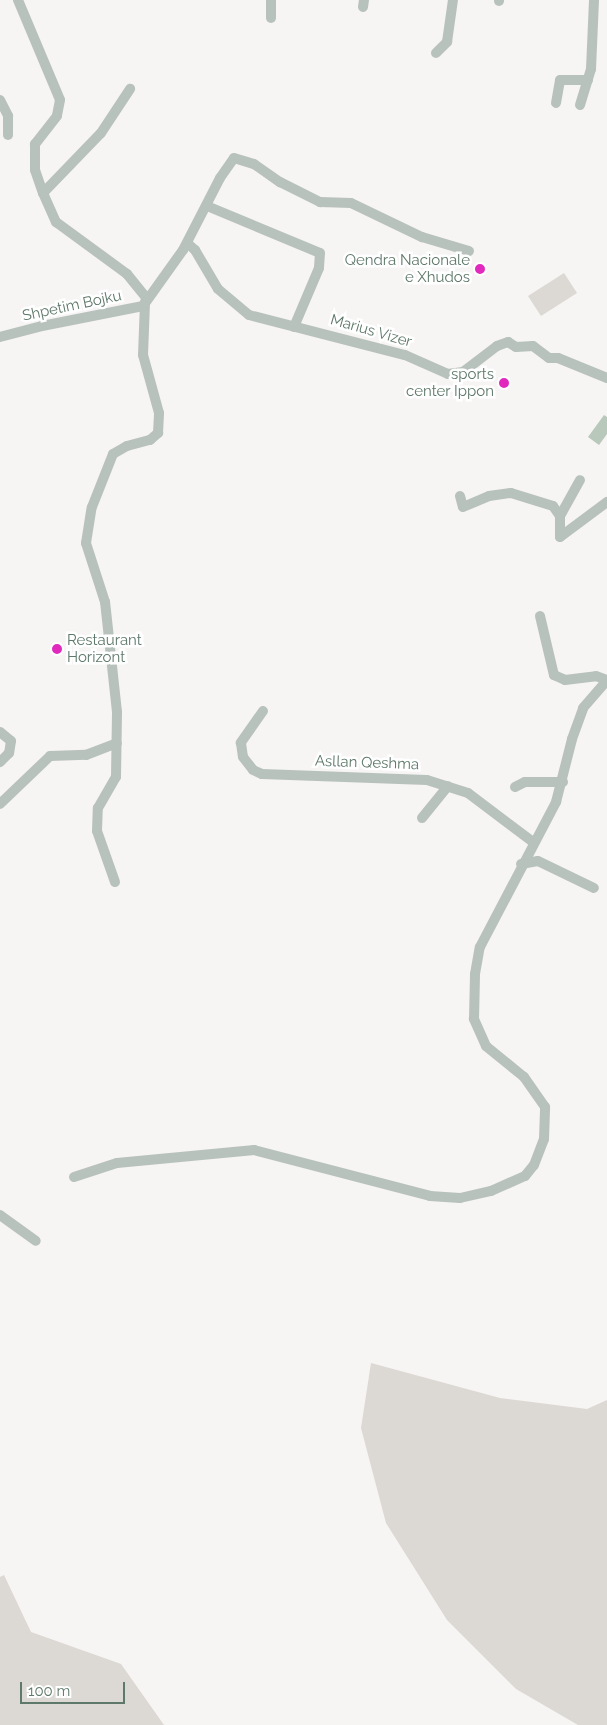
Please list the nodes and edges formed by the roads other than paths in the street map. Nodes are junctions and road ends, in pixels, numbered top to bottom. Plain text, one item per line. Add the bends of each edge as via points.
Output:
1 (18, 0) edge
2 (271, 0) edge
3 (453, 0) edge
4 (594, 0) edge
5 (271, 18) dead end
6 (436, 53) dead end
7 (588, 80) junction
8 (130, 89) dead end
9 (556, 103) dead end
10 (1, 104) edge
11 (580, 105) dead end
12 (8, 135) dead end
13 (42, 193) junction
14 (207, 206) junction
15 (187, 243) junction
16 (469, 251) dead end
17 (146, 301) junction
18 (294, 327) junction
19 (0, 337) edge
20 (607, 378) edge
21 (580, 480) dead end
22 (460, 496) dead end
23 (607, 502) edge
24 (560, 516) junction
25 (540, 616) dead end
26 (607, 680) edge
27 (263, 711) dead end
28 (0, 732) edge
29 (117, 743) junction
30 (0, 762) edge
31 (563, 782) junction
32 (448, 786) junction
33 (515, 787) dead end
34 (0, 804) edge
35 (422, 818) dead end
36 (533, 842) junction
37 (522, 864) junction
38 (115, 882) dead end
39 (594, 888) dead end
40 (74, 1177) dead end
41 (0, 1215) edge
42 (36, 1241) dead end

1 - 13 street, Shpetim Bojku via 60,100 57,116 35,144 35,170
2 - 5 street
3 - 6 street via 447,42
4 - 7 street via 595,30
7 - 9 street via 560,80
7 - 11 street
8 - 13 street via 101,133
10 - 12 street via 8,116
13 - 17 street, Shpetim Bojku via 56,222 127,274
14 - 15 street
14 - 16 street via 227,165 234,158 243,159 320,202 351,203 422,237
14 - 18 street via 320,253 319,268
15 - 17 street
15 - 18 street, Marius Vizer via 195,250 218,288 238,308
17 - 19 street, Shpetim Bojku via 133,309
17 - 29 street via 143,355 159,413 158,433 150,440 127,446 113,454 92,507 86,544 105,602 117,712
18 - 20 street, Marius Vizer via 405,355 448,374 464,372 508,342 516,347 533,346 549,358 558,358
21 - 24 street
22 - 24 street via 463,507 489,496 511,493 553,506
23 - 24 street via 560,537
25 - 26 street via 554,675 565,680 596,676
26 - 31 street via 583,708 572,739
27 - 32 street, Asllan Qeshma via 244,735 240,750 246,764 262,774 369,776 427,780
28 - 30 street via 11,741 10,753
29 - 34 street via 86,755 50,756
29 - 38 street via 116,778 98,808 97,831
31 - 33 street via 526,782
31 - 36 street via 556,802
32 - 35 street
32 - 36 street, Asllan Qeshma via 468,793
36 - 37 street
37 - 39 street via 538,861
37 - 40 street via 480,947 472,992 478,1031 486,1046 524,1078 546,1107 544,1139 534,1165 515,1182 460,1198 430,1196 254,1150 117,1163
41 - 42 street

